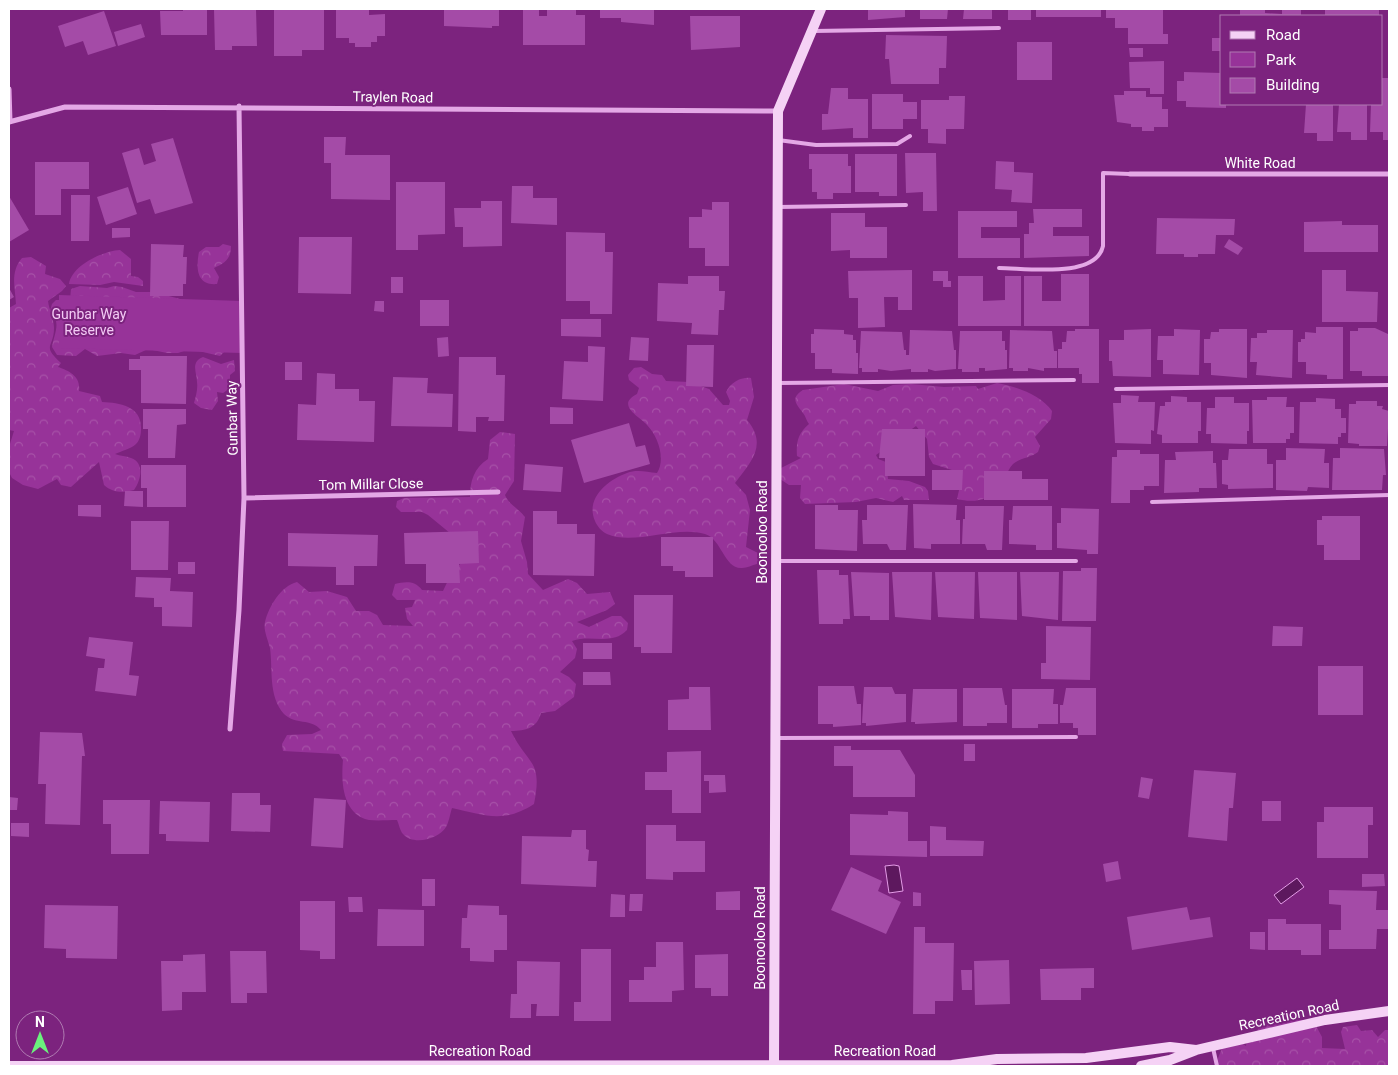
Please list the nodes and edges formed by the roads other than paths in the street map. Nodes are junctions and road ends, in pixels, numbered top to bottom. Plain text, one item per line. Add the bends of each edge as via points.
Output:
1 (820, 9) edge
2 (999, 28) dead end
3 (810, 31) junction
4 (9, 89) edge
5 (239, 106) junction
6 (778, 111) junction
7 (9, 122) edge
8 (910, 136) dead end
9 (778, 140) junction
10 (1130, 174) joint
11 (1389, 174) edge
12 (906, 205) dead end
13 (778, 207) junction
14 (999, 268) dead end
15 (1074, 380) dead end
16 (777, 383) junction
17 (1389, 384) edge
18 (1116, 389) dead end
19 (498, 492) dead end
20 (1389, 495) edge
21 (244, 498) junction
22 (1152, 502) dead end
23 (775, 561) junction
24 (1076, 561) dead end
25 (230, 729) dead end
26 (1076, 737) dead end
27 (774, 738) junction
28 (1389, 1011) edge
29 (1212, 1046) junction
30 (1196, 1050) junction
31 (1062, 1062) edge
32 (1086, 1062) edge
33 (774, 1065) junction
34 (9, 1066) edge
35 (955, 1066) edge
36 (1141, 1066) edge
37 (1217, 1066) edge

1 - 3 street, Boonooloo Road
2 - 3 lane
3 - 6 street, Boonooloo Road
4 - 7 street
5 - 6 street, Traylen Road
5 - 7 street, Traylen Road via 65,107
5 - 21 street, Gunbar Way
6 - 9 street, Boonooloo Road
8 - 9 lane via 897,144 816,145
9 - 13 street, Boonooloo Road
10 - 11 street, White Road
10 - 14 lane via 1103,173 1103,246 1102,253 1094,261 1074,268
12 - 13 lane
13 - 16 street, Boonooloo Road
15 - 16 lane
16 - 23 street, Boonooloo Road
17 - 18 lane
19 - 21 street, Tom Millar Close
20 - 22 lane
21 - 25 street, Gunbar Way
23 - 24 lane
23 - 27 street, Boonooloo Road
26 - 27 lane
27 - 33 street, Boonooloo Road
28 - 29 street, Recreation Road via 1325,1020
29 - 30 street, Recreation Road
29 - 37 lane
30 - 32 street, Recreation Road via 1170,1047
30 - 36 street, Recreation Road
31 - 32 street, Recreation Road
31 - 35 street, Recreation Road via 997,1058
33 - 34 street, Recreation Road
33 - 35 street, Recreation Road

